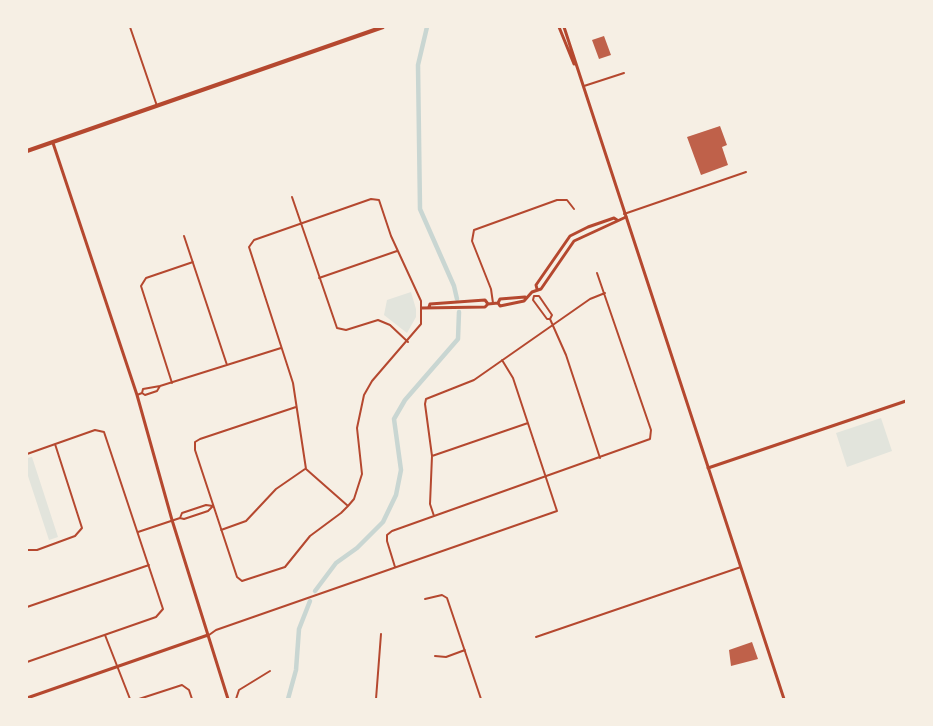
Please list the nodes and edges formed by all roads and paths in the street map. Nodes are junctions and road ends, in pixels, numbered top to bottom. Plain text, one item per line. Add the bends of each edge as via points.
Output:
1 (130, 27) edge
2 (383, 27) edge
3 (559, 27) edge
4 (564, 27) edge
5 (575, 65) junction
6 (624, 73) dead end
7 (582, 87) junction
8 (157, 106) junction
9 (53, 143) junction
10 (27, 152) edge
11 (746, 172) dead end
12 (292, 197) dead end
13 (574, 209) dead end
14 (625, 215) junction
15 (617, 220) junction
16 (301, 224) junction
17 (184, 236) dead end
18 (397, 251) junction
19 (193, 262) junction
20 (597, 273) dead end
21 (319, 278) junction
22 (537, 289) junction
23 (605, 292) junction
24 (533, 294) junction
25 (525, 297) junction
26 (490, 303) junction
27 (498, 303) junction
28 (429, 307) junction
29 (422, 308) junction
30 (550, 319) junction
31 (553, 324) junction
32 (408, 342) junction
33 (281, 348) junction
34 (502, 360) junction
35 (227, 365) junction
36 (171, 383) junction
37 (160, 386) junction
38 (142, 393) junction
39 (137, 395) junction
40 (906, 401) edge
41 (296, 407) junction
42 (528, 423) junction
43 (55, 444) junction
44 (27, 454) edge
45 (432, 456) junction
46 (600, 458) junction
47 (708, 468) junction
48 (306, 469) junction
49 (546, 477) junction
50 (213, 506) junction
51 (348, 506) junction
52 (434, 516) junction
53 (180, 518) junction
54 (172, 520) junction
55 (221, 530) junction
56 (138, 532) junction
57 (27, 550) edge
58 (149, 565) junction
59 (395, 567) junction
60 (741, 567) junction
61 (425, 599) dead end
62 (27, 607) edge
63 (381, 634) dead end
64 (105, 635) junction
65 (208, 635) junction
66 (536, 637) dead end
67 (465, 651) junction
68 (435, 656) dead end
69 (27, 662) edge
70 (116, 668) junction
71 (270, 671) dead end
72 (27, 698) edge
73 (130, 699) edge
74 (139, 699) edge
75 (192, 699) edge
76 (228, 699) edge
77 (236, 699) edge
78 (376, 699) edge
79 (481, 699) edge
80 (784, 699) edge

1 - 8 street
2 - 8 main road
3 - 5 street
4 - 5 street
5 - 7 street
6 - 7 street
7 - 14 street
8 - 9 main road
9 - 10 main road
9 - 39 street
11 - 14 street
12 - 16 street
13 - 26 street via 567,200 557,201 472,233 491,289
14 - 15 street
14 - 47 street
15 - 22 street via 616,224 574,241 546,283
15 - 22 street via 570,236
16 - 18 street via 379,200
16 - 21 street
16 - 33 street via 250,244 249,250
17 - 19 street
18 - 21 street
18 - 29 street
19 - 35 street
19 - 36 street via 141,282
20 - 23 street
21 - 32 street via 339,330 378,320 390,325
22 - 24 street
23 - 31 street
23 - 46 street via 651,437
24 - 25 street
24 - 30 street via 533,300
24 - 30 street via 552,315
25 - 27 street via 500,299
25 - 27 street via 514,304
26 - 27 street
26 - 28 street via 485,300
26 - 28 street via 485,307
28 - 29 street
29 - 32 street via 421,324
30 - 31 street
31 - 34 street
31 - 46 street
32 - 51 street via 372,381 360,406 357,428 362,474 358,491
33 - 35 street
33 - 41 street via 293,383
34 - 42 street via 513,378
34 - 45 street via 474,380 426,399
35 - 36 street
36 - 37 street
37 - 38 street
37 - 38 street via 143,389
38 - 39 street
39 - 54 street
40 - 47 street
41 - 48 street
41 - 50 street via 195,442
42 - 45 street
42 - 49 street
43 - 44 street
43 - 56 street via 101,430 106,435
43 - 57 street via 81,531 37,550
45 - 52 street via 430,504
46 - 49 street
47 - 60 street
48 - 51 street
48 - 55 street via 276,489 246,521
49 - 52 street
49 - 59 street via 557,511
50 - 53 street via 200,514
50 - 53 street via 190,510
50 - 55 street
51 - 55 street via 310,536 285,567 242,581 237,577
52 - 59 street via 387,535
53 - 54 street
54 - 56 street
54 - 65 street
56 - 58 street
58 - 62 street
58 - 64 street via 161,612
59 - 65 street
60 - 66 street
60 - 80 street
61 - 67 street via 445,596
63 - 78 street
64 - 69 street
64 - 70 street
65 - 70 street
65 - 76 street
67 - 68 street
67 - 79 street
70 - 72 street
70 - 73 street
71 - 77 street via 239,690
74 - 75 street via 177,685 184,686

